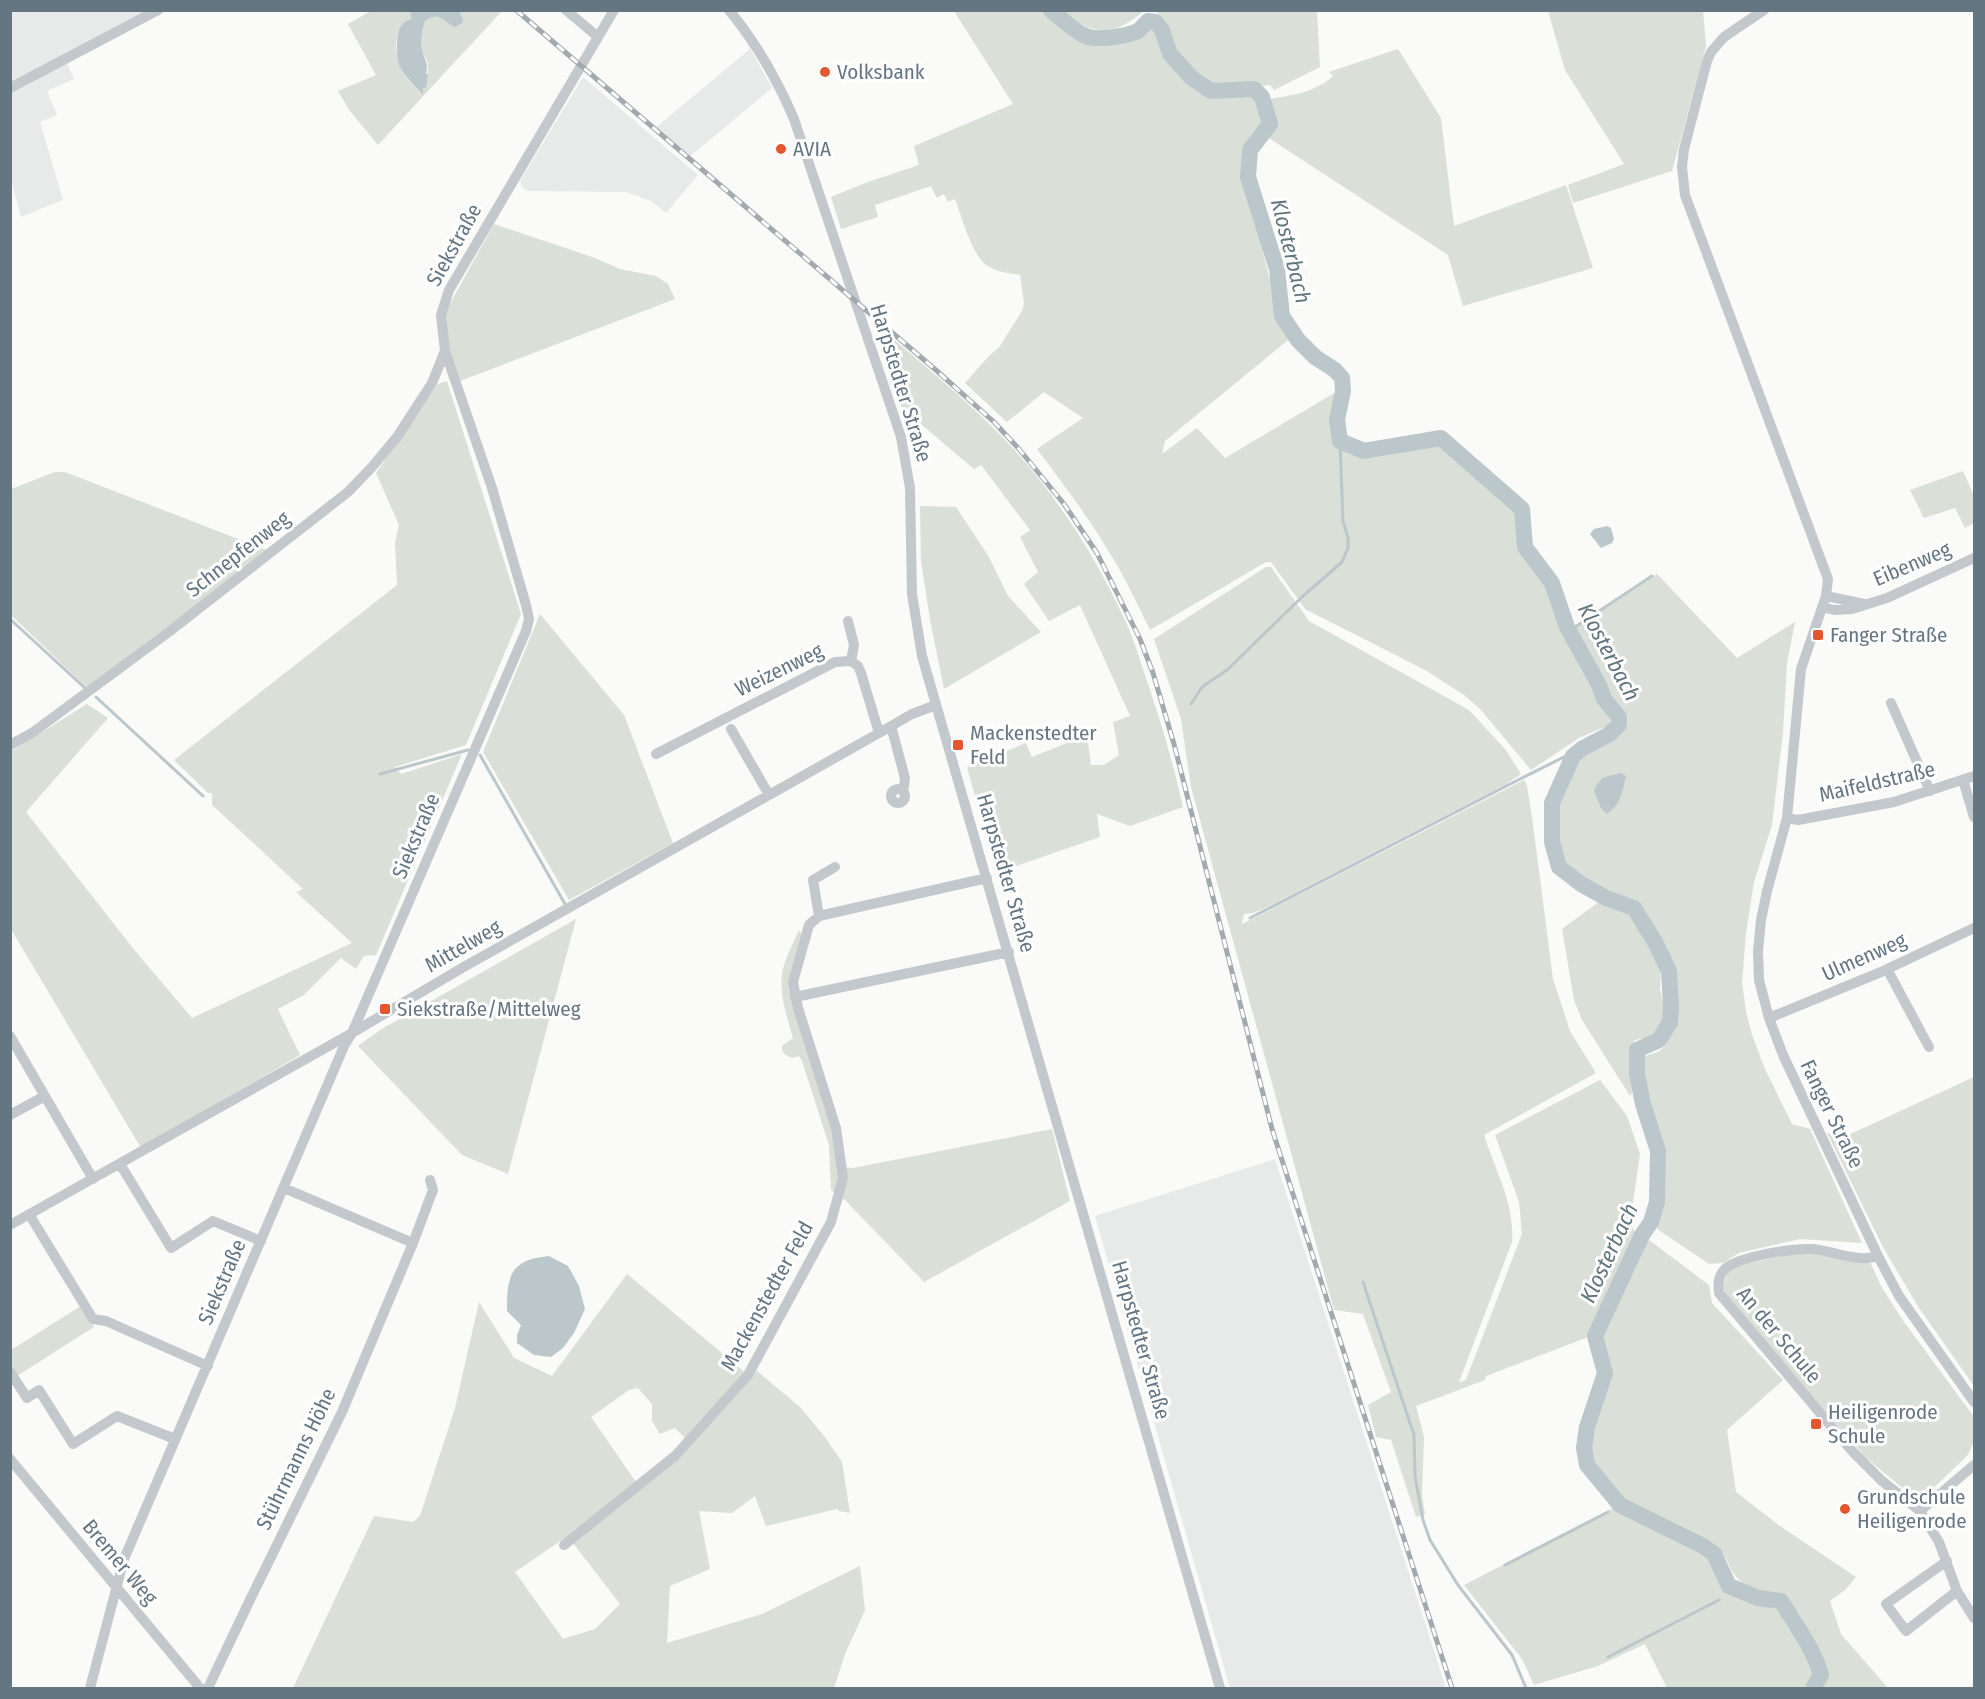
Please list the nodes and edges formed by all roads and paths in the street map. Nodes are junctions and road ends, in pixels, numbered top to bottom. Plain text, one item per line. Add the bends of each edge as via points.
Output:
1 (158, 10) edge
2 (566, 10) edge
3 (614, 10) edge
4 (729, 10) edge
5 (1764, 10) edge
6 (598, 37) junction
7 (10, 88) edge
8 (445, 351) junction
9 (1974, 558) edge
10 (1824, 601) junction
11 (848, 621) dead end
12 (851, 661) junction
13 (1891, 703) dead end
14 (936, 705) junction
15 (891, 726) junction
16 (731, 729) dead end
17 (879, 733) junction
18 (10, 745) edge
19 (656, 754) dead end
20 (1974, 776) edge
21 (1963, 780) junction
22 (902, 790) dead end
23 (1929, 791) junction
24 (770, 795) junction
25 (1974, 817) edge
26 (1787, 818) junction
27 (835, 867) dead end
28 (987, 878) junction
29 (819, 916) junction
30 (1974, 928) edge
31 (1009, 952) junction
32 (1887, 969) junction
33 (795, 998) junction
34 (1769, 1018) junction
35 (352, 1033) junction
36 (10, 1036) edge
37 (1929, 1047) dead end
38 (45, 1095) junction
39 (10, 1115) edge
40 (120, 1164) junction
41 (93, 1179) junction
42 (430, 1180) dead end
43 (284, 1188) junction
44 (29, 1214) junction
45 (10, 1225) edge
46 (261, 1241) junction
47 (413, 1243) junction
48 (1878, 1256) junction
49 (208, 1366) junction
50 (10, 1372) edge
51 (1974, 1402) edge
52 (175, 1439) junction
53 (10, 1459) edge
54 (1974, 1466) edge
55 (1920, 1511) junction
56 (564, 1545) dead end
57 (1947, 1561) junction
58 (116, 1588) junction
59 (1957, 1591) junction
60 (1974, 1618) edge
61 (90, 1689) edge
62 (200, 1689) edge
63 (208, 1689) edge
64 (1220, 1689) edge

1 - 7 street
2 - 6 street
3 - 6 street, Siekstraße
4 - 14 street, Harpstedter Straße via 774,75 794,119 901,437 910,488 912,594 922,656
5 - 10 street, Fanger Straße via 1731,32 1711,52 1684,149 1683,186 1826,572
6 - 8 street, Siekstraße via 449,290 441,315
8 - 18 street, Schnepfenweg via 432,383 397,437 348,492 170,631
8 - 35 street, Siekstraße via 492,488 529,619
9 - 10 street, Eibenweg via 1887,598 1852,609 1833,610
10 - 26 street, Fanger Straße via 1801,669
11 - 12 street via 854,645
12 - 17 street, Weizenweg via 861,673
12 - 19 street, Weizenweg via 835,662
13 - 23 street
14 - 15 street, Mittelweg
14 - 28 street, Harpstedter Straße
15 - 17 street, Mittelweg
15 - 22 street via 905,778
16 - 24 street
17 - 24 street, Mittelweg
20 - 21 street, Maifeldstraße
21 - 23 street, Maifeldstraße
21 - 25 street
23 - 26 street, Maifeldstraße via 1894,802 1798,820
24 - 35 street, Mittelweg
26 - 34 street, Fanger Straße via 1767,891 1759,940 1759,980
27 - 29 street via 813,880
28 - 29 street
28 - 31 street, Harpstedter Straße
29 - 33 street, Mackenstedter Feld via 809,925 801,948 793,982
30 - 32 street, Ulmenweg
31 - 33 street
31 - 64 street, Harpstedter Straße
32 - 34 street, Ulmenweg
32 - 37 street
33 - 56 street, Mackenstedter Feld via 840,1146 843,1178 831,1222 748,1376 675,1456
34 - 48 street, Fanger Straße
35 - 40 street, Mittelweg
35 - 43 street, Siekstraße
36 - 38 street
38 - 39 street
38 - 41 street
40 - 41 street, Mittelweg
40 - 46 street via 171,1248 213,1221
41 - 44 street, Mittelweg
42 - 47 street, Stührmanns Höhe via 433,1190
43 - 46 street, Siekstraße
43 - 47 street
44 - 45 street, Mittelweg
44 - 49 street via 93,1319 106,1321
46 - 49 street, Siekstraße
47 - 63 street, Stührmanns Höhe via 342,1412
48 - 51 street, Fanger Straße via 1899,1296
48 - 55 street, An der Schule via 1864,1258 1798,1249 1737,1262 1725,1269 1718,1281 1719,1293 1853,1452
49 - 52 street, Siekstraße
50 - 52 street via 27,1398 39,1390 73,1444 117,1416
52 - 58 street, Siekstraße via 124,1559
53 - 58 street, Bremer Weg
54 - 55 street
55 - 57 street, An der Schule
57 - 59 street, An der Schule
57 - 59 street via 1886,1604 1906,1631
58 - 61 street, Siekstraße
58 - 62 street, Bremer Weg
59 - 60 street, An der Schule

